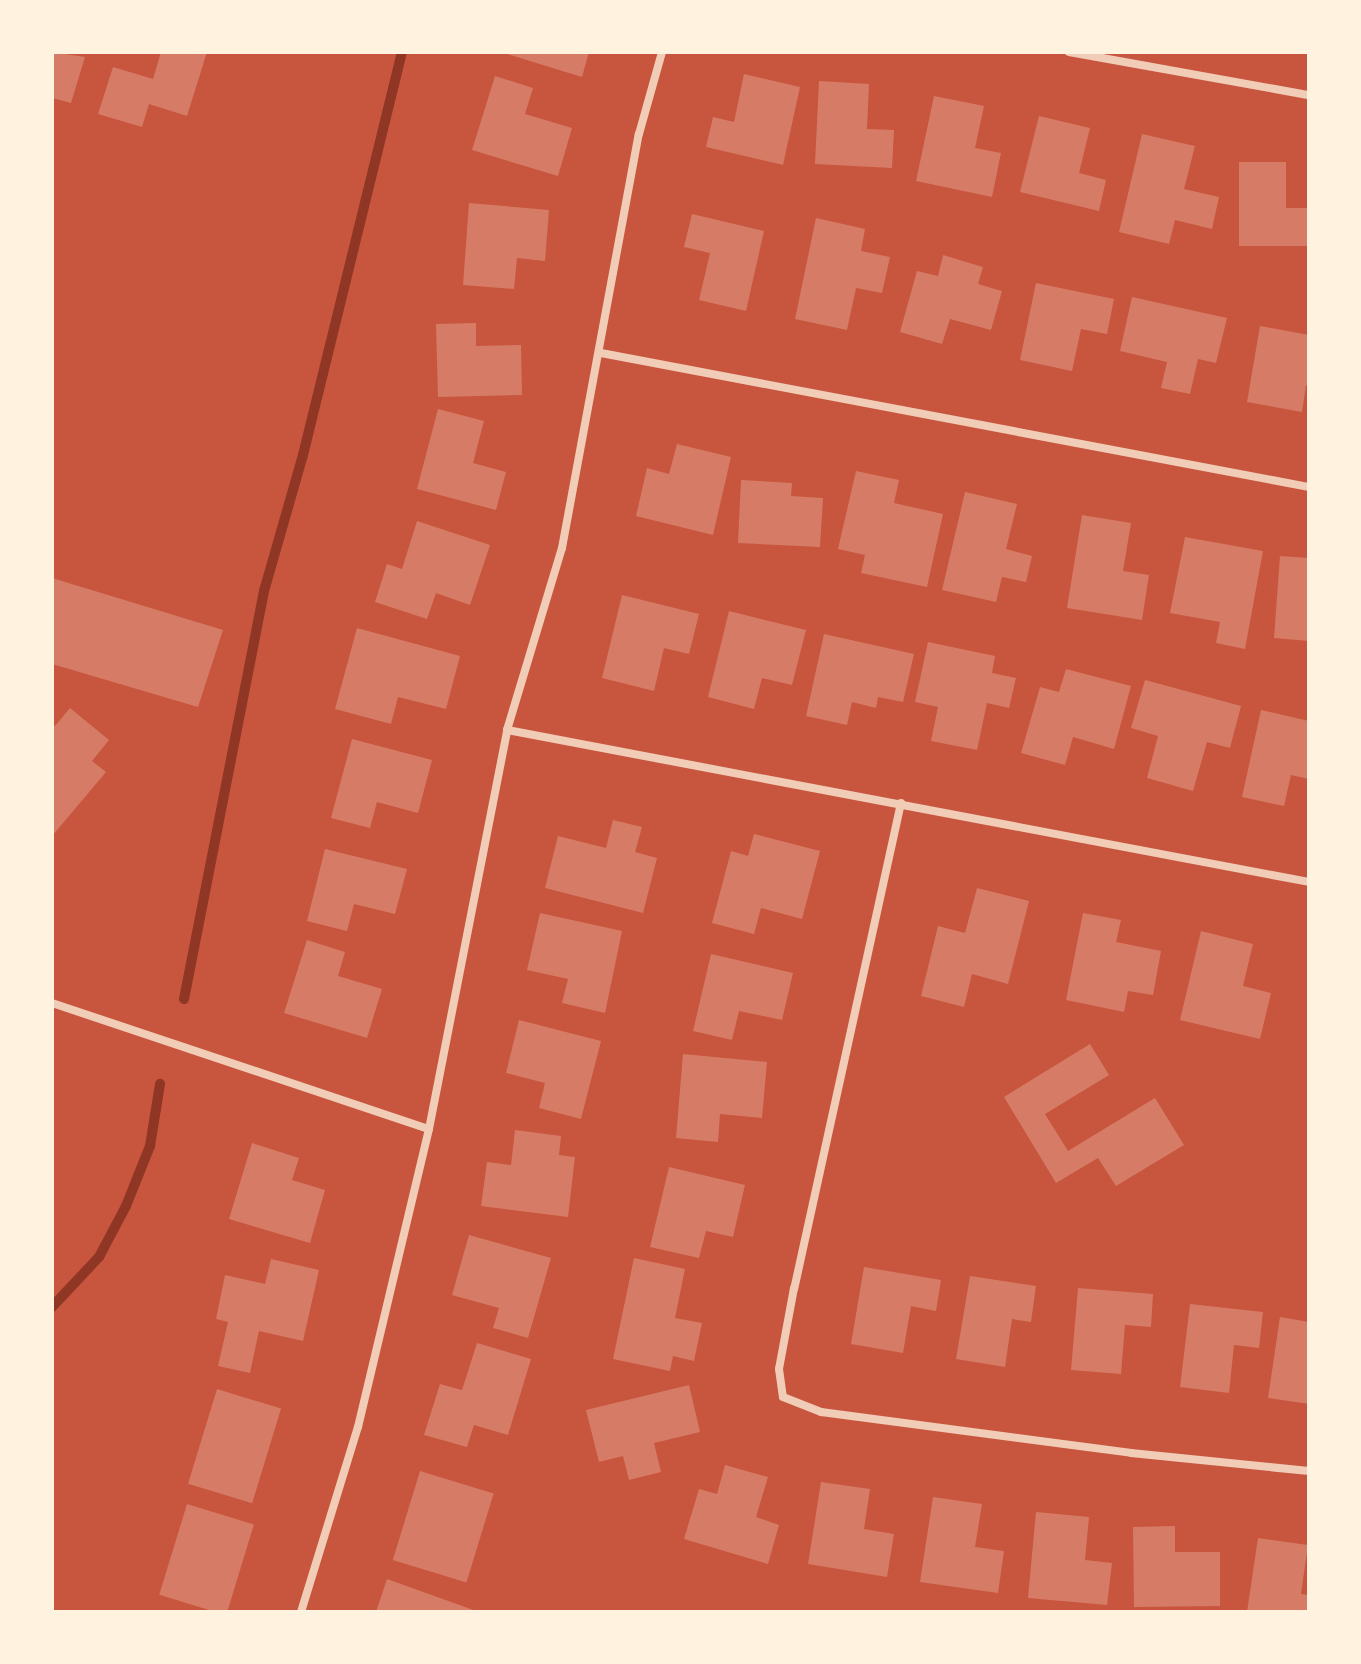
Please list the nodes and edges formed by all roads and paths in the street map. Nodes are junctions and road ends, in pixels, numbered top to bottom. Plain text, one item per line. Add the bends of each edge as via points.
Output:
1 (662, 52) edge
2 (1069, 52) edge
3 (1309, 95) edge
4 (601, 353) junction
5 (1309, 487) edge
6 (507, 730) junction
7 (901, 803) junction
8 (1309, 882) edge
9 (52, 1003) edge
10 (429, 1129) junction
11 (1309, 1471) edge
12 (301, 1612) edge

1 - 4 street via 639,134
2 - 3 street
4 - 5 street
4 - 6 street via 562,548
6 - 7 street
6 - 10 street
7 - 8 street
7 - 11 street via 794,1288 779,1369 783,1397 821,1412
9 - 10 street
10 - 12 street via 358,1427

